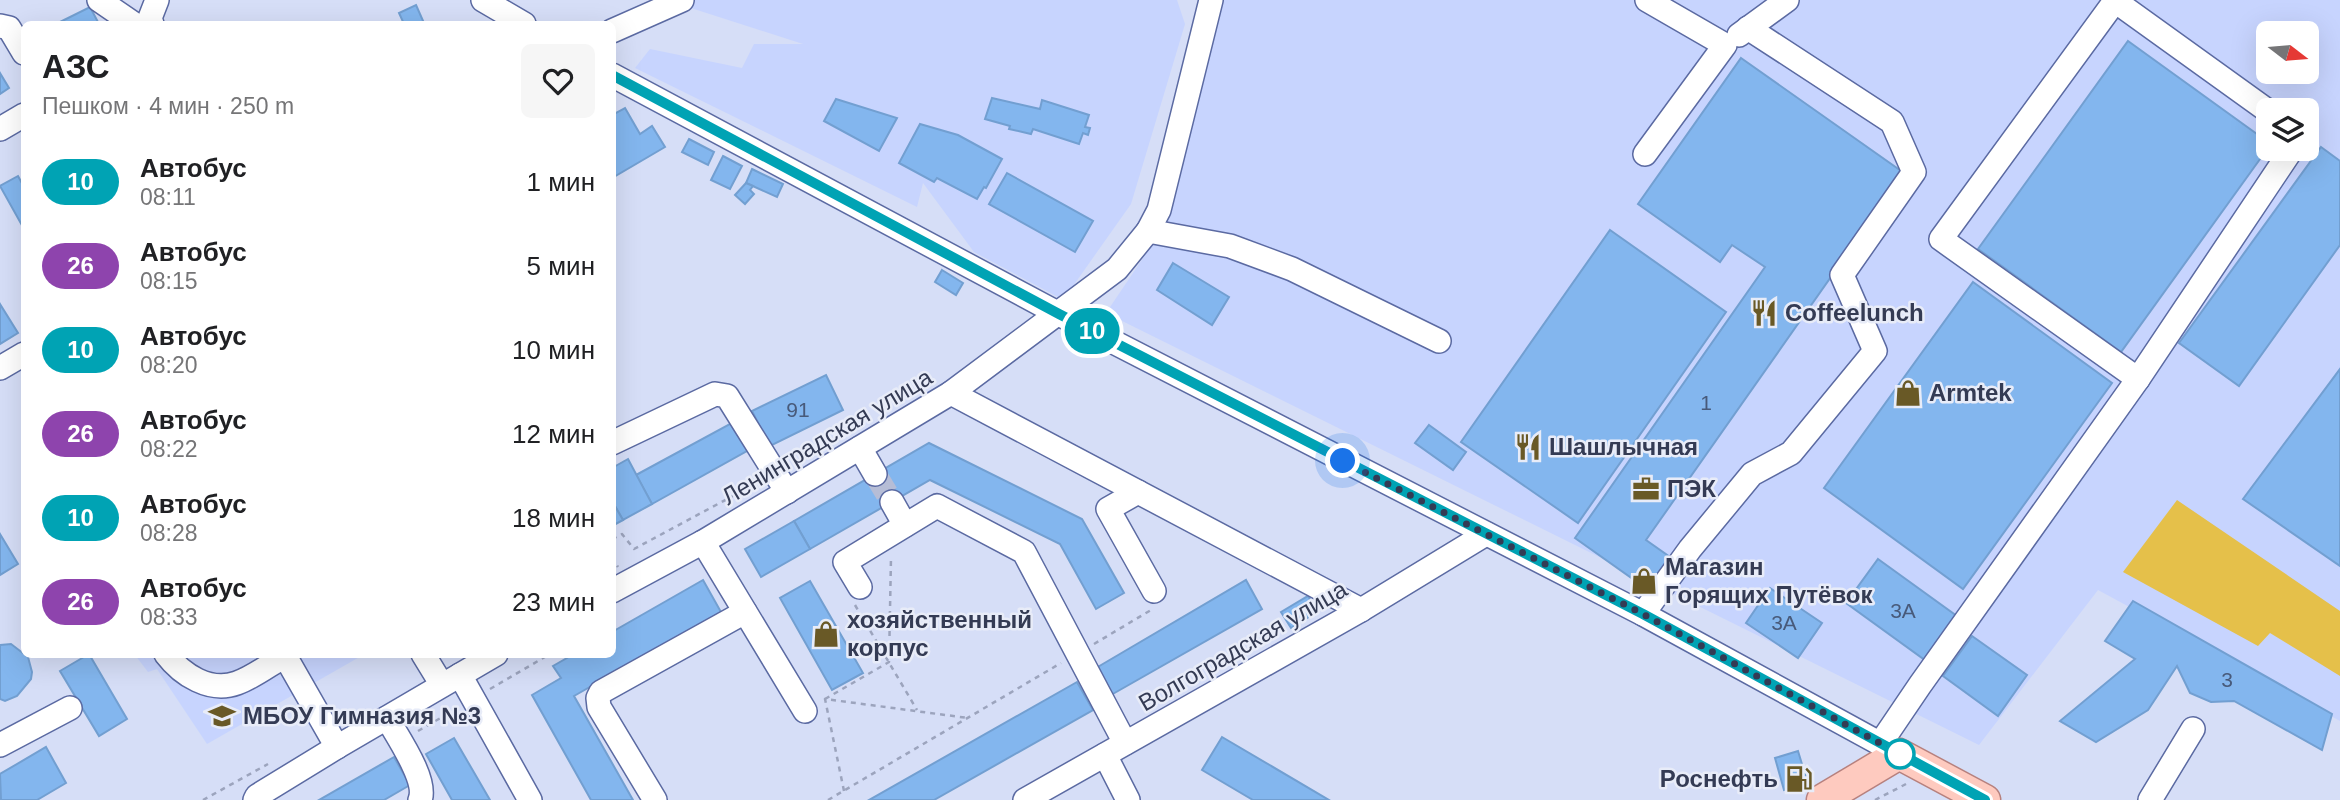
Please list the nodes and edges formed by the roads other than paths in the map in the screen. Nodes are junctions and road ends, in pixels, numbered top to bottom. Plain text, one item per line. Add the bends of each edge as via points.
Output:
1 (99, 0) edge
2 (157, 0) edge
3 (483, 0) edge
4 (681, 0) edge
5 (1211, 0) edge
6 (1647, 0) edge
7 (1787, 0) edge
8 (130, 21) edge
9 (151, 21) edge
10 (519, 21) edge
11 (0, 26) edge
12 (1748, 28) junction
13 (616, 29) edge
14 (1725, 45) junction
15 (21, 48) edge
16 (616, 77) edge
17 (2256, 102) edge
18 (21, 117) edge
19 (0, 129) edge
20 (1645, 154) dead end
21 (2284, 161) edge
22 (1148, 231) junction
23 (1059, 314) junction
24 (1439, 341) dead end
25 (21, 356) edge
26 (0, 368) edge
27 (2138, 379) junction
28 (951, 393) junction
29 (616, 441) edge
30 (860, 448) junction
31 (876, 474) tunnel mouth
32 (782, 483) junction
33 (1138, 492) junction
34 (892, 502) tunnel mouth
35 (899, 529) junction
36 (1486, 534) junction
37 (702, 542) junction
38 (729, 586) junction
39 (860, 587) road end
40 (616, 589) edge
41 (1154, 591) road end
42 (1361, 610) junction
43 (745, 612) junction
44 (1643, 614) junction
45 (169, 658) edge
46 (281, 658) edge
47 (286, 658) edge
48 (427, 658) edge
49 (489, 658) edge
50 (451, 680) junction
51 (70, 708) dead end
52 (387, 718) junction
53 (2193, 729) dead end
54 (0, 745) edge
55 (337, 747) junction
56 (1115, 749) junction
57 (1890, 749) junction
58 (255, 800) edge
59 (420, 800) edge
60 (530, 800) edge
61 (655, 800) edge
62 (1025, 800) edge
63 (1128, 800) edge
64 (1822, 800) edge
65 (1985, 800) edge
66 (2150, 800) edge

1 - 8 street
2 - 9 street
3 - 10 street
4 - 13 street
5 - 22 street, Ленинградская улица via 1159,210
6 - 14 street
7 - 12 street
11 - 15 street via 9,28
12 - 14 street
12 - 44 street via 1892,122 1914,172 1842,275 1875,351 1791,453 1752,474
14 - 20 street
16 - 23 street
17 - 27 street via 2115,1 1941,239
18 - 19 street
21 - 27 street
22 - 23 street, Ленинградская улица via 1117,269
22 - 24 street via 1230,246 1292,269
23 - 28 street, Ленинградская улица
23 - 36 street
25 - 26 street
27 - 57 street via 1920,685
28 - 30 street, Ленинградская улица
28 - 33 street
29 - 32 street via 715,394 727,396
30 - 31 street
30 - 32 street, Ленинградская улица
32 - 37 street, Ленинградская улица
33 - 41 street via 1108,509
33 - 42 street
34 - 35 street
35 - 39 street via 845,562
35 - 56 street via 937,506 1024,552 1077,653
36 - 42 street, Волгоградская улица
36 - 44 street
37 - 38 street
37 - 40 street, Ленинградская улица
38 - 43 street
38 - 43 street via 741,579 815,702
42 - 56 street, Волгоградская улица
43 - 61 street via 597,698
44 - 57 street
45 - 46 street via 177,669 197,680 220,686 237,683
47 - 55 street
48 - 50 street
49 - 50 street
50 - 52 street
50 - 60 street
51 - 54 street
52 - 55 street
52 - 59 street via 418,777
53 - 66 street
55 - 58 street
56 - 62 street, Волгоградская улица
56 - 63 street
57 - 64 main road
57 - 65 main road

